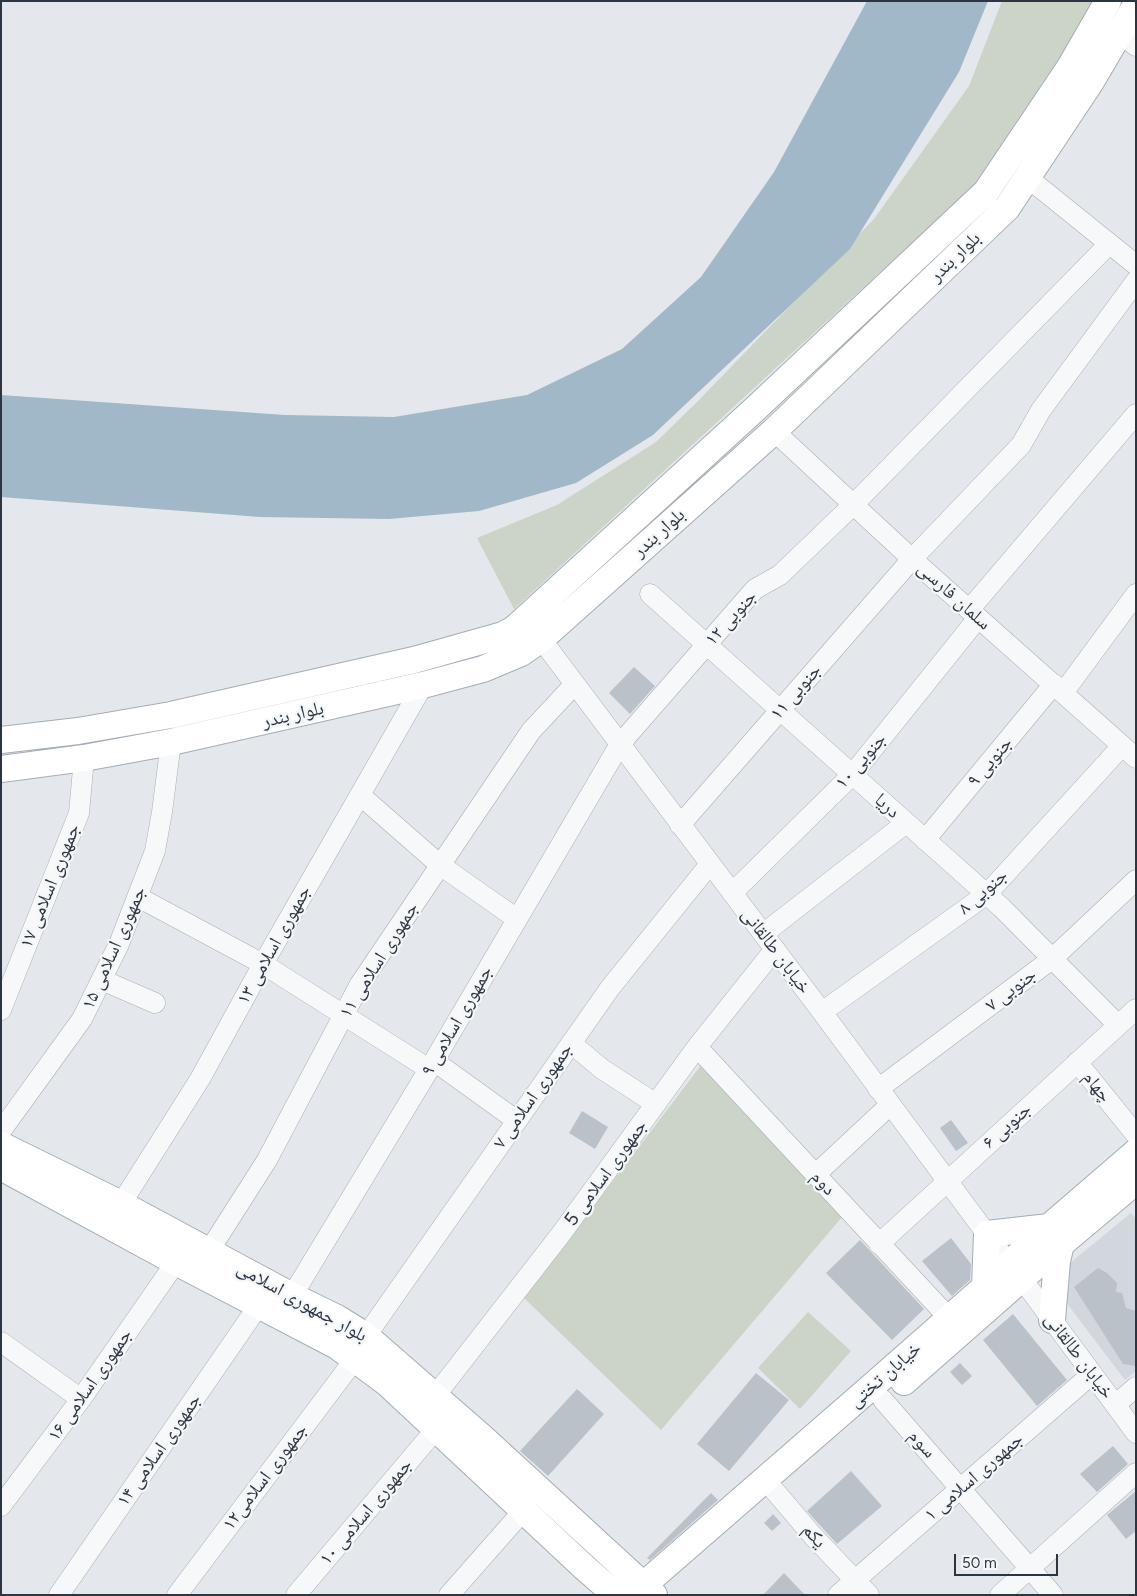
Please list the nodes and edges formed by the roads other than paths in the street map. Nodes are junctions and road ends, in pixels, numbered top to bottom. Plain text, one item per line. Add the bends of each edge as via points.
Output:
1 (1108, 1) edge
2 (1130, 26) edge
3 (1028, 178) junction
4 (1109, 244) junction
5 (1136, 265) edge
6 (1136, 282) edge
7 (833, 337) junction
8 (852, 356) junction
9 (1136, 414) edge
10 (774, 431) junction
11 (854, 504) junction
12 (912, 559) junction
13 (650, 594) dead end
14 (1136, 594) edge
15 (973, 614) junction
16 (541, 640) junction
17 (707, 644) junction
18 (423, 685) junction
19 (574, 685) junction
20 (1059, 688) junction
21 (780, 711) junction
22 (1, 740) edge
23 (171, 742) junction
24 (620, 744) junction
25 (1128, 753) edge
26 (84, 758) junction
27 (1, 769) edge
28 (852, 775) junction
29 (360, 795) junction
30 (906, 823) junction
31 (680, 825) junction
32 (925, 840) junction
33 (710, 864) junction
34 (440, 865) junction
35 (1136, 880) edge
36 (732, 893) junction
37 (987, 894) junction
38 (138, 896) junction
39 (517, 919) junction
40 (769, 942) junction
41 (1052, 959) junction
42 (263, 964) junction
43 (102, 980) junction
44 (156, 1003) dead end
45 (1136, 1009) edge
46 (1, 1010) edge
47 (822, 1012) junction
48 (344, 1015) junction
49 (1118, 1025) junction
50 (571, 1042) junction
51 (697, 1047) junction
52 (1078, 1062) junction
53 (432, 1065) junction
54 (878, 1089) junction
55 (656, 1104) junction
56 (890, 1105) junction
57 (516, 1120) junction
58 (1, 1130) edge
59 (1136, 1135) edge
60 (1, 1145) edge
61 (1136, 1152) edge
62 (4, 1173) edge
63 (815, 1175) junction
64 (947, 1182) junction
65 (1132, 1190) edge
66 (121, 1204) junction
67 (987, 1234) junction
68 (1055, 1235) junction
69 (879, 1244) junction
70 (209, 1251) junction
71 (176, 1262) junction
72 (1015, 1272) junction
73 (984, 1287) junction
74 (292, 1296) junction
75 (260, 1305) junction
76 (949, 1318) junction
77 (1052, 1320) junction
78 (1, 1342) edge
79 (360, 1348) junction
80 (1092, 1374) junction
81 (1136, 1387) edge
82 (435, 1396) junction
83 (81, 1398) junction
84 (883, 1400) junction
85 (1115, 1405) junction
86 (436, 1429) junction
87 (1136, 1434) edge
88 (1136, 1473) edge
89 (961, 1488) junction
90 (774, 1490) junction
91 (1, 1506) edge
92 (523, 1511) junction
93 (624, 1567) junction
94 (1030, 1567) junction
95 (585, 1568) junction
96 (671, 1579) edge
97 (856, 1579) junction
98 (648, 1593) edge
99 (59, 1595) edge
100 (177, 1595) edge
101 (296, 1595) edge
102 (449, 1595) edge
103 (594, 1595) edge
104 (616, 1595) edge
105 (838, 1595) edge
106 (869, 1595) edge
107 (1000, 1595) edge
108 (1053, 1595) edge

1 - 7 main road, بلوار بندر via 1070,67 986,192
2 - 3 main road, بلوار بندر
3 - 4 street
3 - 8 main road, بلوار بندر via 1007,208
4 - 5 street
4 - 11 street, ۱۲ جنوبی
6 - 12 street, ۱۱ جنوبی via 1041,410 1020,445
7 - 8 main road
7 - 22 main road, بلوار بندر via 504,635 414,660 171,715
8 - 10 main road, بلوار بندر
9 - 15 street, ۱۰ جنوبی
10 - 11 street, سلمان فارسی
10 - 16 main road, بلوار بندر
11 - 12 street, سلمان فارسی
11 - 17 street, ۱۲ جنوبی via 780,575 755,589
12 - 15 street, سلمان فارسی
12 - 21 street, ۱۱ جنوبی
13 - 17 street, دریا
14 - 20 street, ۹ جنوبی
15 - 20 street, سلمان فارسی
15 - 28 street, ۱۰ جنوبی
16 - 18 main road, بلوار بندر via 521,653 482,669
16 - 19 street, خیابان طالقانی
17 - 21 street, دریا
17 - 24 street, ۱۲ جنوبی
18 - 23 main road, بلوار بندر
18 - 29 street, جمهوری اسلامی ۱۳
19 - 24 street, خیابان طالقانی
19 - 34 street, جمهوری اسلامی ۱۱ via 531,731
20 - 25 street, سلمان فارسی
20 - 32 street, ۹ جنوبی
21 - 28 street, دریا
21 - 31 street, ۱۱ جنوبی
23 - 26 main road, بلوار بندر
23 - 38 street, جمهوری اسلامی ۱۵ via 155,851
24 - 31 street, خیابان طالقانی
24 - 39 street, جمهوری اسلامی ۹
25 - 37 street, ۸ جنوبی
26 - 27 main road, بلوار بندر
26 - 46 street, جمهوری اسلامی ۱۷ via 79,813
28 - 30 street, دریا
28 - 36 street, ۱۰ جنوبی
29 - 34 street
29 - 42 street, جمهوری اسلامی ۱۳
30 - 32 street, دریا
30 - 40 street
31 - 33 street, خیابان طالقانی
32 - 37 street, دریا
33 - 36 street, خیابان طالقانی
33 - 50 street, جمهوری اسلامی ۷
34 - 39 street
34 - 48 street, جمهوری اسلامی ۱۱ via 360,984
35 - 41 street, ۷ جنوبی
36 - 40 street, خیابان طالقانی
37 - 41 street, دریا
37 - 47 street, ۸ جنوبی
38 - 42 street
38 - 43 street, جمهوری اسلامی ۱۵
39 - 53 street, جمهوری اسلامی ۹
40 - 47 street, خیابان طالقانی
40 - 51 street, جمهوری اسلامی 5
41 - 49 street, دریا
41 - 54 street, ۷ جنوبی
42 - 48 street
42 - 66 street, جمهوری اسلامی ۱۳ via 200,1079
43 - 44 street
43 - 58 street, جمهوری اسلامی ۱۵ via 82,1019
45 - 49 street, ۶ جنوبی
47 - 54 street, خیابان طالقانی
48 - 53 street
48 - 70 street, جمهوری اسلامی ۱۱ via 267,1160
49 - 52 street, ۶ جنوبی
50 - 55 street via 602,1069
50 - 57 street, جمهوری اسلامی ۷
51 - 55 street, جمهوری اسلامی 5
51 - 63 street, دوم
52 - 59 street, چهام
52 - 64 street, ۶ جنوبی
53 - 57 street
53 - 74 street, جمهوری اسلامی ۹
54 - 56 street, خیابان طالقانی
55 - 82 street, جمهوری اسلامی 5 via 561,1234
56 - 63 street
56 - 64 street, خیابان طالقانی
57 - 79 street, جمهوری اسلامی ۷
60 - 66 main road, بلوار جمهوری اسلامی
61 - 68 main road, خیابان تختی
62 - 71 main road, بلوار جمهوری اسلامی
63 - 69 street, دوم
64 - 67 street, خیابان طالقانی
64 - 69 street, ۶ جنوبی
65 - 68 main road, خیابان تختی
66 - 70 main road, بلوار جمهوری اسلامی
67 - 68 main road
67 - 72 street, خیابان طالقانی
67 - 73 main road
68 - 72 main road, خیابان تختی
68 - 77 main road via 1057,1261
69 - 76 street, دوم
70 - 74 main road, بلوار جمهوری اسلامی
71 - 75 main road, بلوار جمهوری اسلامی
71 - 83 street, جمهوری اسلامی ۱۶
72 - 73 main road, خیابان تختی
72 - 77 street, خیابان طالقانی
72 - 84 main road, خیابان تختی
73 - 76 main road, خیابان تختی
74 - 79 main road, بلوار جمهوری اسلامی via 337,1318
75 - 79 main road, بلوار جمهوری اسلامی via 337,1346
75 - 99 street, جمهوری اسلامی ۱۴
76 - 96 main road, خیابان تختی
77 - 80 street, خیابان طالقانی
78 - 83 street
79 - 82 main road, بلوار جمهوری اسلامی
79 - 86 main road, بلوار جمهوری اسلامی via 387,1383
79 - 100 street, جمهوری اسلامی۱۲
80 - 85 street, خیابان طالقانی
80 - 89 street, جمهوری اسلامی ۱
81 - 85 street
82 - 93 main road, بلوار جمهوری اسلامی
83 - 91 street, جمهوری اسلامی ۱۶
84 - 89 street, سوم
84 - 90 main road, خیابان تختی
85 - 87 street, خیابان طالقانی
86 - 92 main road, بلوار جمهوری اسلامی
86 - 101 street, جمهوری اسلامی ۱۰
88 - 94 street
89 - 94 street, سوم
89 - 97 street, جمهوری اسلامی ۱
90 - 96 main road, خیابان تختی
90 - 97 street, یکم
92 - 95 main road, بلوار جمهوری اسلامی
92 - 102 street
93 - 96 main road
93 - 98 main road, بلوار جمهوری اسلامی
94 - 107 street
94 - 108 street, سوم
95 - 103 main road
95 - 104 main road, بلوار جمهوری اسلامی
96 - 98 main road, خیابان تختی
97 - 105 street, جمهوری اسلامی ۱
97 - 106 street

